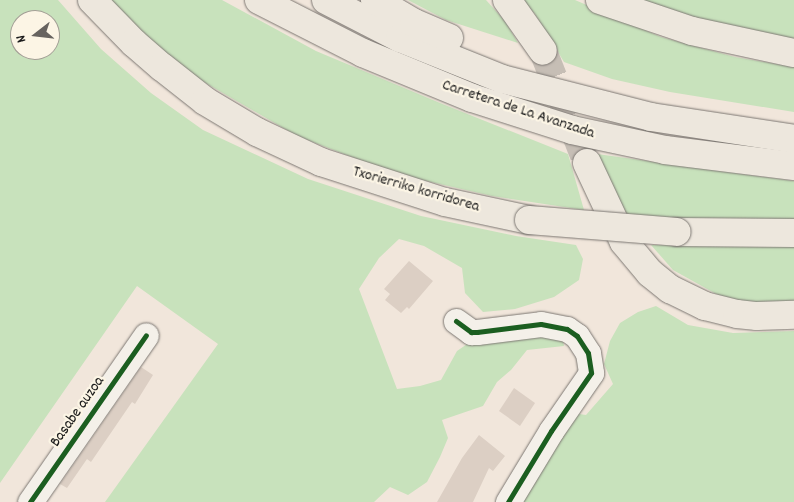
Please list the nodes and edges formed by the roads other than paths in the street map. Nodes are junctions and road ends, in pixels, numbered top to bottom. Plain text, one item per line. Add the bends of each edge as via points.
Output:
1 (92, 0) edge
2 (259, 0) edge
3 (326, 0) edge
4 (375, 0) edge
5 (507, 0) edge
6 (600, 0) edge
7 (542, 51) tunnel mouth
8 (794, 53) edge
9 (794, 121) edge
10 (794, 139) edge
11 (587, 163) tunnel mouth
12 (794, 166) edge
13 (794, 233) edge
14 (794, 315) edge
15 (456, 321) dead end
16 (146, 335) dead end
17 (30, 502) edge
18 (508, 502) edge

1 - 13 highway, Txorierriko korridorea, bridge via 134,43 205,100 258,132 348,171 446,202 529,220 677,232
2 - 12 highway, Carretera de La Avanzada via 363,53 472,98 572,130 665,150
3 - 10 highway, Carretera de La Avanzada via 400,38 502,79 652,117
4 - 9 highway via 414,23 502,60 647,99
5 - 7 highway
6 - 8 highway via 692,31
11 - 14 highway via 624,242 650,273 670,289 705,306 737,314
15 - 18 street via 471,332 541,324 568,328 588,353 591,373
16 - 17 street, Basabe auzoa

